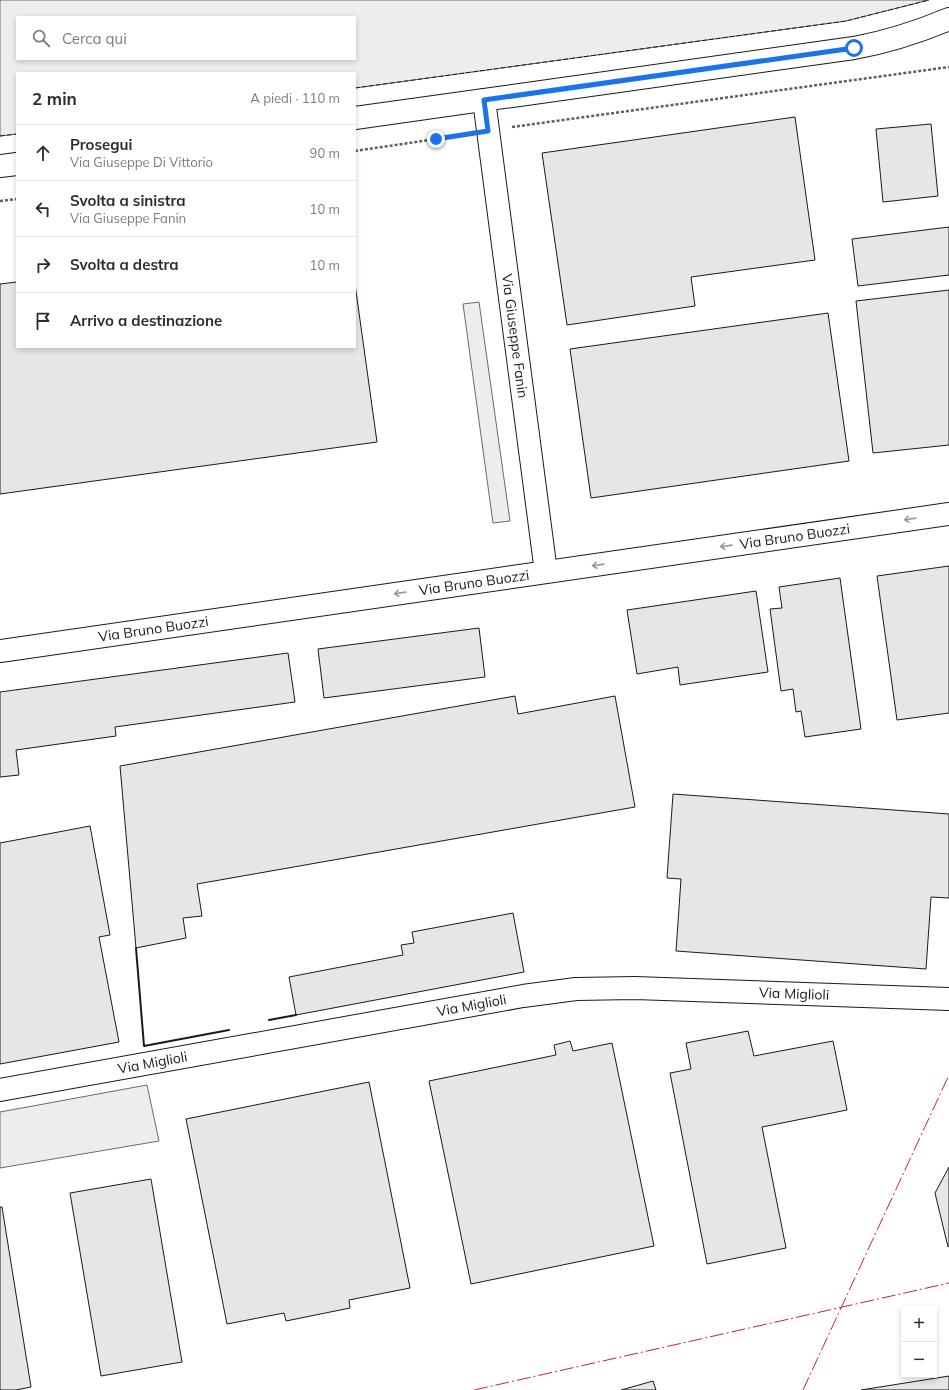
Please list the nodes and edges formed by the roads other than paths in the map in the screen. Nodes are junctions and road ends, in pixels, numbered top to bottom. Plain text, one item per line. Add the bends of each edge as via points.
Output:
1 (949, 19) edge
2 (484, 100) junction
3 (356, 118) edge
4 (16, 164) edge
5 (0, 166) edge
6 (949, 514) edge
7 (546, 572) junction
8 (0, 651) edge
9 (949, 999) edge
10 (0, 1090) edge

1 - 2 street via 906,36 865,46
2 - 3 street
2 - 7 street, Via Giuseppe Fanin
4 - 5 street
6 -> 7 street, Via Bruno Buozzi
7 -> 8 street, Via Bruno Buozzi
9 - 10 street, Via Miglioli via 635,988 560,990

